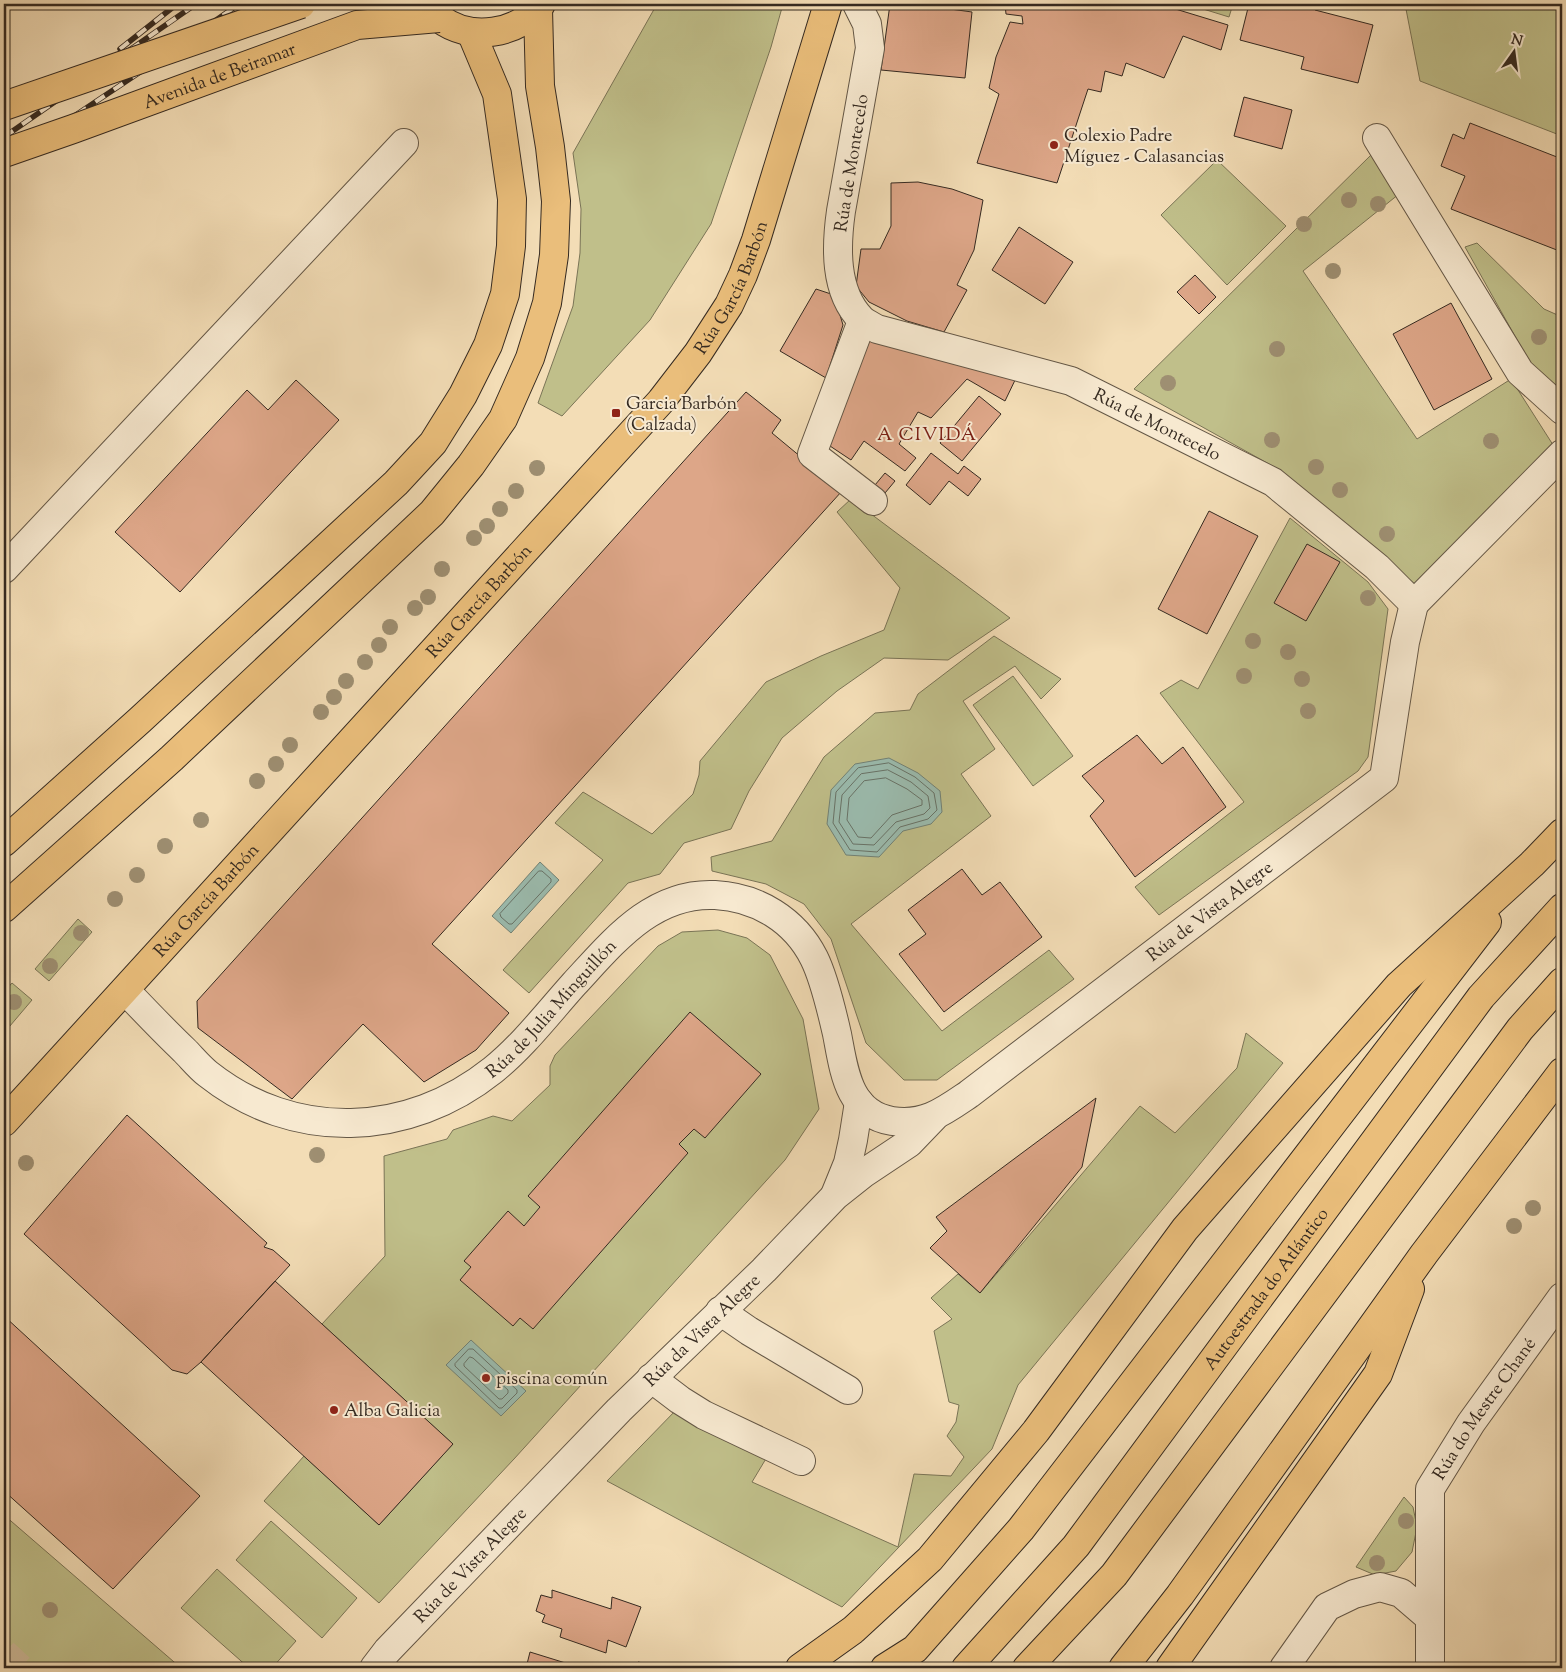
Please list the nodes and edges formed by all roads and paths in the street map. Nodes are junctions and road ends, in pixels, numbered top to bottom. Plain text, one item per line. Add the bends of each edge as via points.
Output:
1 (301, 4) edge
2 (828, 4) edge
3 (857, 4) edge
4 (540, 6) edge
5 (433, 11) edge
6 (471, 32) junction
7 (4, 106) edge
8 (1377, 138) dead end
9 (404, 143) dead end
10 (4, 153) edge
11 (862, 320) junction
12 (1562, 410) edge
13 (1562, 454) edge
14 (873, 501) dead end
15 (4, 569) edge
16 (1414, 604) junction
17 (1562, 833) edge
18 (4, 842) edge
19 (1532, 864) junction
20 (4, 908) edge
21 (1562, 908) edge
22 (1562, 982) edge
23 (125, 990) junction
24 (1562, 1072) edge
25 (859, 1102) junction
26 (934, 1117) junction
27 (882, 1119) junction
28 (4, 1122) edge
29 (864, 1173) junction
30 (835, 1196) junction
31 (1424, 1254) junction
32 (1562, 1298) edge
33 (720, 1311) junction
34 (651, 1378) junction
35 (848, 1390) dead end
36 (801, 1461) dead end
37 (569, 1462) joint
38 (1430, 1617) junction
39 (374, 1668) edge
40 (800, 1668) edge
41 (885, 1668) edge
42 (966, 1668) edge
43 (1027, 1668) edge
44 (1123, 1668) edge
45 (1170, 1668) edge
46 (1284, 1668) edge
47 (1430, 1668) edge

1 - 7 main road, bridge
2 - 23 main road, Rúa García Barbón via 743,275 729,305 698,353 655,409
3 - 11 street, Rúa de Montecelo via 867,24 870,48 841,210 838,259 840,280 853,309
4 - 6 main road via 524,21 507,29
4 - 20 main road via 540,86 556,201 554,255 547,303 530,358 503,419 432,512 172,758
5 - 6 main road via 454,27
5 - 10 main road, Avenida de Beiramar, bridge via 357,25
6 - 18 main road via 497,94 512,208 505,294 488,345 463,395 433,443 396,484
8 - 12 street via 1520,372
9 - 15 street
11 - 14 street via 812,454
11 - 16 street, Rúa de Montecelo via 877,329 1071,382 1273,482 1377,567
13 - 16 street
16 - 26 street, Rúa de Vista Alegre via 1384,778 969,1094
17 - 19 main road
19 - 40 main road via 1400,985 1185,1229 1036,1431 930,1559 853,1630
19 - 41 main road via 1021,1529 915,1649
21 - 42 main road, Autoestrada do Atlántico via 1481,997 1076,1546
22 - 43 main road via 1520,1029 1114,1575
23 - 25 street, Rúa de Julia Minguillón via 207,1073 257,1105 284,1114 334,1123 393,1119 447,1100 494,1069 607,948 652,910 703,894 733,896 760,905 782,918 802,938 815,959 842,1065
23 - 28 main road, Rúa García Barbón
24 - 31 main road
25 - 27 street, Rúa de Julia Minguillón via 870,1114
25 - 30 street, Rúa da Vista Alegre via 848,1163
26 - 27 street, Rúa de Vista Alegre via 900,1122
26 - 29 street, Rúa da Vista Alegre via 909,1143
27 - 29 street, Rúa da Vista Alegre via 878,1142
29 - 30 street, Rúa da Vista Alegre
30 - 33 street, Rúa da Vista Alegre
31 - 44 main road via 1180,1595
31 - 45 main road via 1378,1374
32 - 38 street, Rúa do Mestre Chané via 1471,1422 1430,1489
33 - 34 street, Rúa da Vista Alegre
33 - 35 street
34 - 36 street via 704,1415
34 - 37 street, Rúa da Vista Alegre
37 - 39 street, Rúa de Vista Alegre
38 - 46 street via 1401,1594 1380,1587 1354,1594 1327,1607
38 - 47 street, Rúa do Mestre Chané

